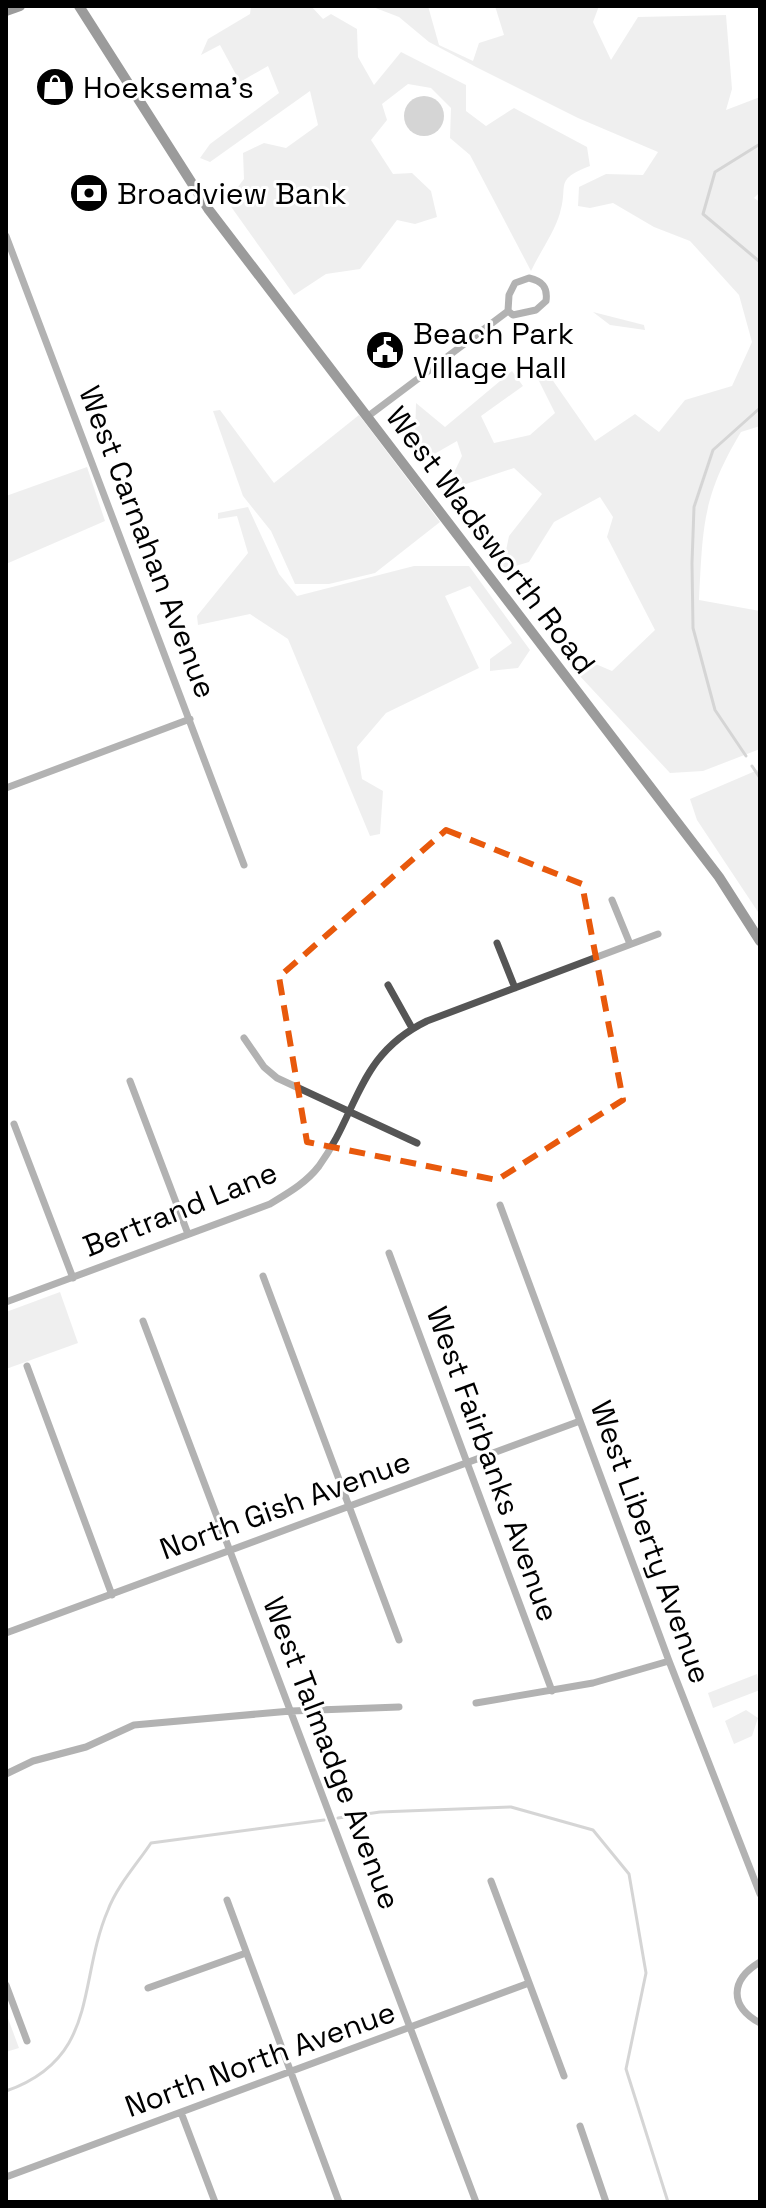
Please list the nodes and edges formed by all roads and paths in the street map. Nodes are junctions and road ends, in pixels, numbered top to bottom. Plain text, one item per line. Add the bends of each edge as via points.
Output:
1 (20, 6) edge
2 (79, 6) edge
3 (6, 11) edge
4 (6, 236) edge
5 (508, 311) junction
6 (367, 417) junction
7 (190, 719) junction
8 (6, 788) edge
9 (244, 865) dead end
10 (612, 900) dead end
11 (658, 934) dead end
12 (760, 941) edge
13 (497, 943) dead end
14 (630, 944) junction
15 (388, 985) dead end
16 (515, 988) junction
17 (412, 1028) junction
18 (244, 1038) dead end
19 (130, 1081) dead end
20 (347, 1111) junction
21 (14, 1124) dead end
22 (417, 1143) dead end
23 (500, 1205) dead end
24 (188, 1234) junction
25 (389, 1253) dead end
26 (263, 1276) dead end
27 (73, 1278) junction
28 (6, 1302) edge
29 (143, 1321) dead end
30 (27, 1366) dead end
31 (580, 1421) junction
32 (468, 1462) junction
33 (349, 1507) junction
34 (231, 1551) junction
35 (112, 1595) junction
36 (6, 1633) edge
37 (399, 1640) dead end
38 (669, 1661) junction
39 (552, 1691) junction
40 (476, 1703) dead end
41 (399, 1707) dead end
42 (291, 1711) junction
43 (6, 1774) edge
44 (491, 1881) dead end
45 (760, 1894) edge
46 (227, 1900) dead end
47 (246, 1953) junction
48 (760, 1962) edge
49 (529, 1983) junction
50 (6, 1985) edge
51 (148, 1988) dead end
52 (760, 2023) edge
53 (410, 2030) junction
54 (27, 2041) dead end
55 (290, 2074) junction
56 (564, 2076) dead end
57 (182, 2115) junction
58 (580, 2126) dead end
59 (6, 2177) edge
60 (215, 2202) edge
61 (339, 2202) edge
62 (476, 2202) edge
63 (606, 2202) edge

1 - 3 main road
2 - 6 main road, West Wadsworth Road via 209,210
4 - 7 street, West Carnahan Avenue
5 - 5 street via 513,315 536,310 546,301 540,281 515,283
5 - 6 street
6 - 12 main road, West Wadsworth Road via 719,877
7 - 8 street
7 - 9 street, West Carnahan Avenue
10 - 14 street
11 - 14 street, Bertrand Lane
13 - 16 street
14 - 16 street, Bertrand Lane
15 - 17 street
16 - 17 street, Bertrand Lane
17 - 20 street, Bertrand Lane via 384,1049
18 - 20 street via 277,1078
19 - 24 street
20 - 22 street
20 - 24 street, Bertrand Lane via 320,1165 294,1190
21 - 27 street
23 - 31 street, West Liberty Avenue
24 - 27 street, Bertrand Lane
25 - 32 street, West Fairbanks Avenue
26 - 33 street
27 - 28 street, Bertrand Lane
29 - 34 street, West Talmadge Avenue
30 - 35 street
31 - 32 street, North Gish Avenue
31 - 38 street, West Liberty Avenue
32 - 33 street, North Gish Avenue
32 - 39 street, West Fairbanks Avenue
33 - 34 street, North Gish Avenue
33 - 37 street
34 - 35 street, North Gish Avenue
34 - 42 street, West Talmadge Avenue
35 - 36 street, North Gish Avenue
38 - 39 street
38 - 45 street, West Liberty Avenue
39 - 40 street
41 - 42 street
42 - 43 street via 134,1725
42 - 53 street, West Talmadge Avenue
44 - 49 street
46 - 47 street
47 - 51 street
47 - 55 street
48 - 52 street via 744,1974 737,1999 745,2015
49 - 53 street, North North Avenue
49 - 56 street
50 - 54 street
53 - 55 street, North North Avenue
53 - 62 street, West Talmadge Avenue
55 - 57 street, North North Avenue
55 - 61 street
57 - 59 street, North North Avenue
57 - 60 street
58 - 63 street

